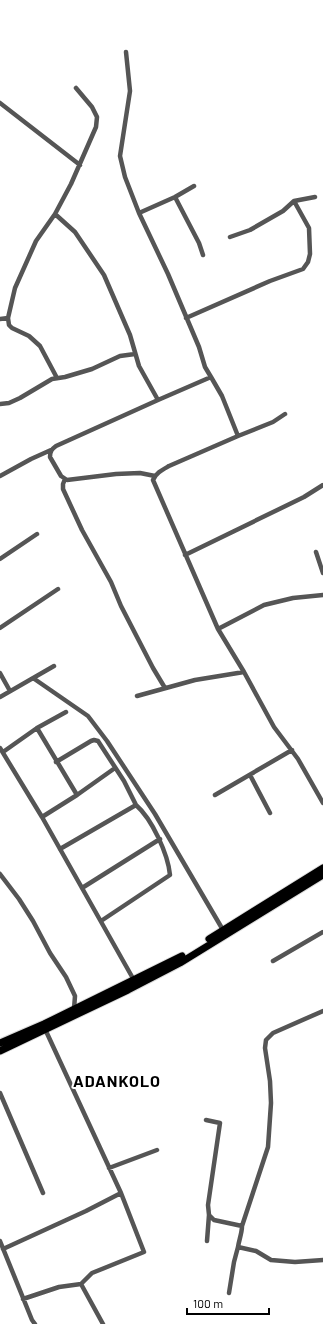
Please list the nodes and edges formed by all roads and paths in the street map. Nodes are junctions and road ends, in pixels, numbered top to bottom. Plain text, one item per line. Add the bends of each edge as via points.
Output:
1 (126, 52) dead end
2 (76, 88) dead end
3 (0, 103) edge
4 (80, 165) junction
5 (194, 186) dead end
6 (175, 197) junction
7 (315, 197) dead end
8 (294, 201) junction
9 (139, 213) junction
10 (55, 214) junction
11 (230, 237) dead end
12 (203, 255) dead end
13 (8, 318) junction
14 (186, 318) junction
15 (0, 319) edge
16 (136, 354) junction
17 (211, 377) junction
18 (57, 378) junction
19 (158, 400) junction
20 (0, 404) edge
21 (285, 414) dead end
22 (238, 436) junction
23 (51, 450) junction
24 (0, 476) edge
25 (155, 476) junction
26 (65, 479) junction
27 (323, 485) edge
28 (37, 534) dead end
29 (316, 552) dead end
30 (185, 555) junction
31 (0, 559) edge
32 (323, 573) edge
33 (58, 589) dead end
34 (323, 595) edge
35 (0, 628) edge
36 (218, 629) junction
37 (54, 666) dead end
38 (244, 672) junction
39 (0, 673) edge
40 (33, 678) junction
41 (165, 688) junction
42 (10, 691) junction
43 (137, 696) dead end
44 (0, 697) edge
45 (66, 712) dead end
46 (37, 728) junction
47 (1, 750) edge
48 (292, 750) junction
49 (56, 762) junction
50 (115, 768) junction
51 (250, 775) junction
52 (76, 795) junction
53 (215, 795) dead end
54 (323, 803) edge
55 (136, 805) junction
56 (270, 813) dead end
57 (42, 817) junction
58 (160, 839) junction
59 (60, 849) junction
60 (323, 868) edge
61 (0, 874) edge
62 (323, 875) edge
63 (82, 888) junction
64 (101, 921) junction
65 (223, 930) junction
66 (323, 932) edge
67 (273, 961) dead end
68 (135, 983) junction
69 (74, 1009) junction
70 (323, 1011) edge
71 (45, 1029) junction
72 (0, 1043) edge
73 (0, 1051) edge
74 (0, 1093) edge
75 (206, 1120) dead end
76 (157, 1150) dead end
77 (109, 1168) junction
78 (43, 1193) dead end
79 (121, 1193) junction
80 (209, 1215) junction
81 (242, 1226) junction
82 (0, 1241) edge
83 (207, 1241) dead end
84 (238, 1247) junction
85 (4, 1249) junction
86 (323, 1260) edge
87 (81, 1284) junction
88 (229, 1293) dead end
89 (23, 1299) junction
90 (35, 1324) edge
91 (103, 1324) edge

1 - 9 street via 130,91 120,156
2 - 4 street via 97,117 96,127
3 - 4 street
4 - 10 street
5 - 6 street
6 - 9 street
6 - 12 street
7 - 8 street
8 - 11 street via 283,211 250,230
8 - 14 street via 308,228 310,241 308,262 303,269
9 - 14 street
10 - 13 street via 36,241 15,288
10 - 16 street via 75,232 104,275
13 - 15 street
13 - 18 street via 12,328 29,336 40,346
14 - 17 street
16 - 18 street via 120,356 92,369
16 - 19 street via 139,366
17 - 19 street
17 - 22 street via 222,396
18 - 20 street via 20,398
19 - 23 street
21 - 22 street via 273,422
22 - 25 street via 169,466
23 - 24 street
23 - 26 street via 50,457
25 - 26 street via 116,474
25 - 30 street via 153,480
26 - 41 street via 63,489 82,530
27 - 30 street
28 - 31 street
29 - 32 street
30 - 36 street
33 - 35 street
34 - 36 street via 293,598 264,605
36 - 38 street
37 - 40 street
38 - 41 street
38 - 48 street via 274,727
39 - 42 street
40 - 42 street
40 - 65 street via 88,716 107,741
41 - 43 street
42 - 44 street
45 - 46 street
46 - 47 street
46 - 49 street
47 - 57 street
48 - 51 street
48 - 54 street
49 - 50 street via 94,740 98,741
49 - 52 street
50 - 52 street
50 - 55 street
51 - 53 street
51 - 56 street
52 - 57 street
55 - 58 street
55 - 59 street
57 - 59 street
58 - 63 street
58 - 64 street via 170,875
59 - 63 street
60 - 65 main road
61 - 69 street via 19,899 66,977 75,996
62 - 68 main road via 180,963
63 - 64 street
64 - 68 street
65 - 68 main road
66 - 67 street
68 - 69 main road
68 - 71 main road
69 - 72 main road
70 - 81 street via 273,1033 266,1040 264,1048 271,1103 268,1147
71 - 73 main road
71 - 77 street
74 - 78 street
75 - 80 street via 220,1123 208,1205
76 - 77 street
77 - 79 street
79 - 85 street
79 - 87 street via 144,1252 92,1273
80 - 81 street via 214,1220
80 - 83 street
81 - 84 street
82 - 85 street
84 - 86 street via 256,1251 271,1260
84 - 88 street
85 - 89 street
87 - 89 street via 59,1287
87 - 91 street
89 - 90 street

